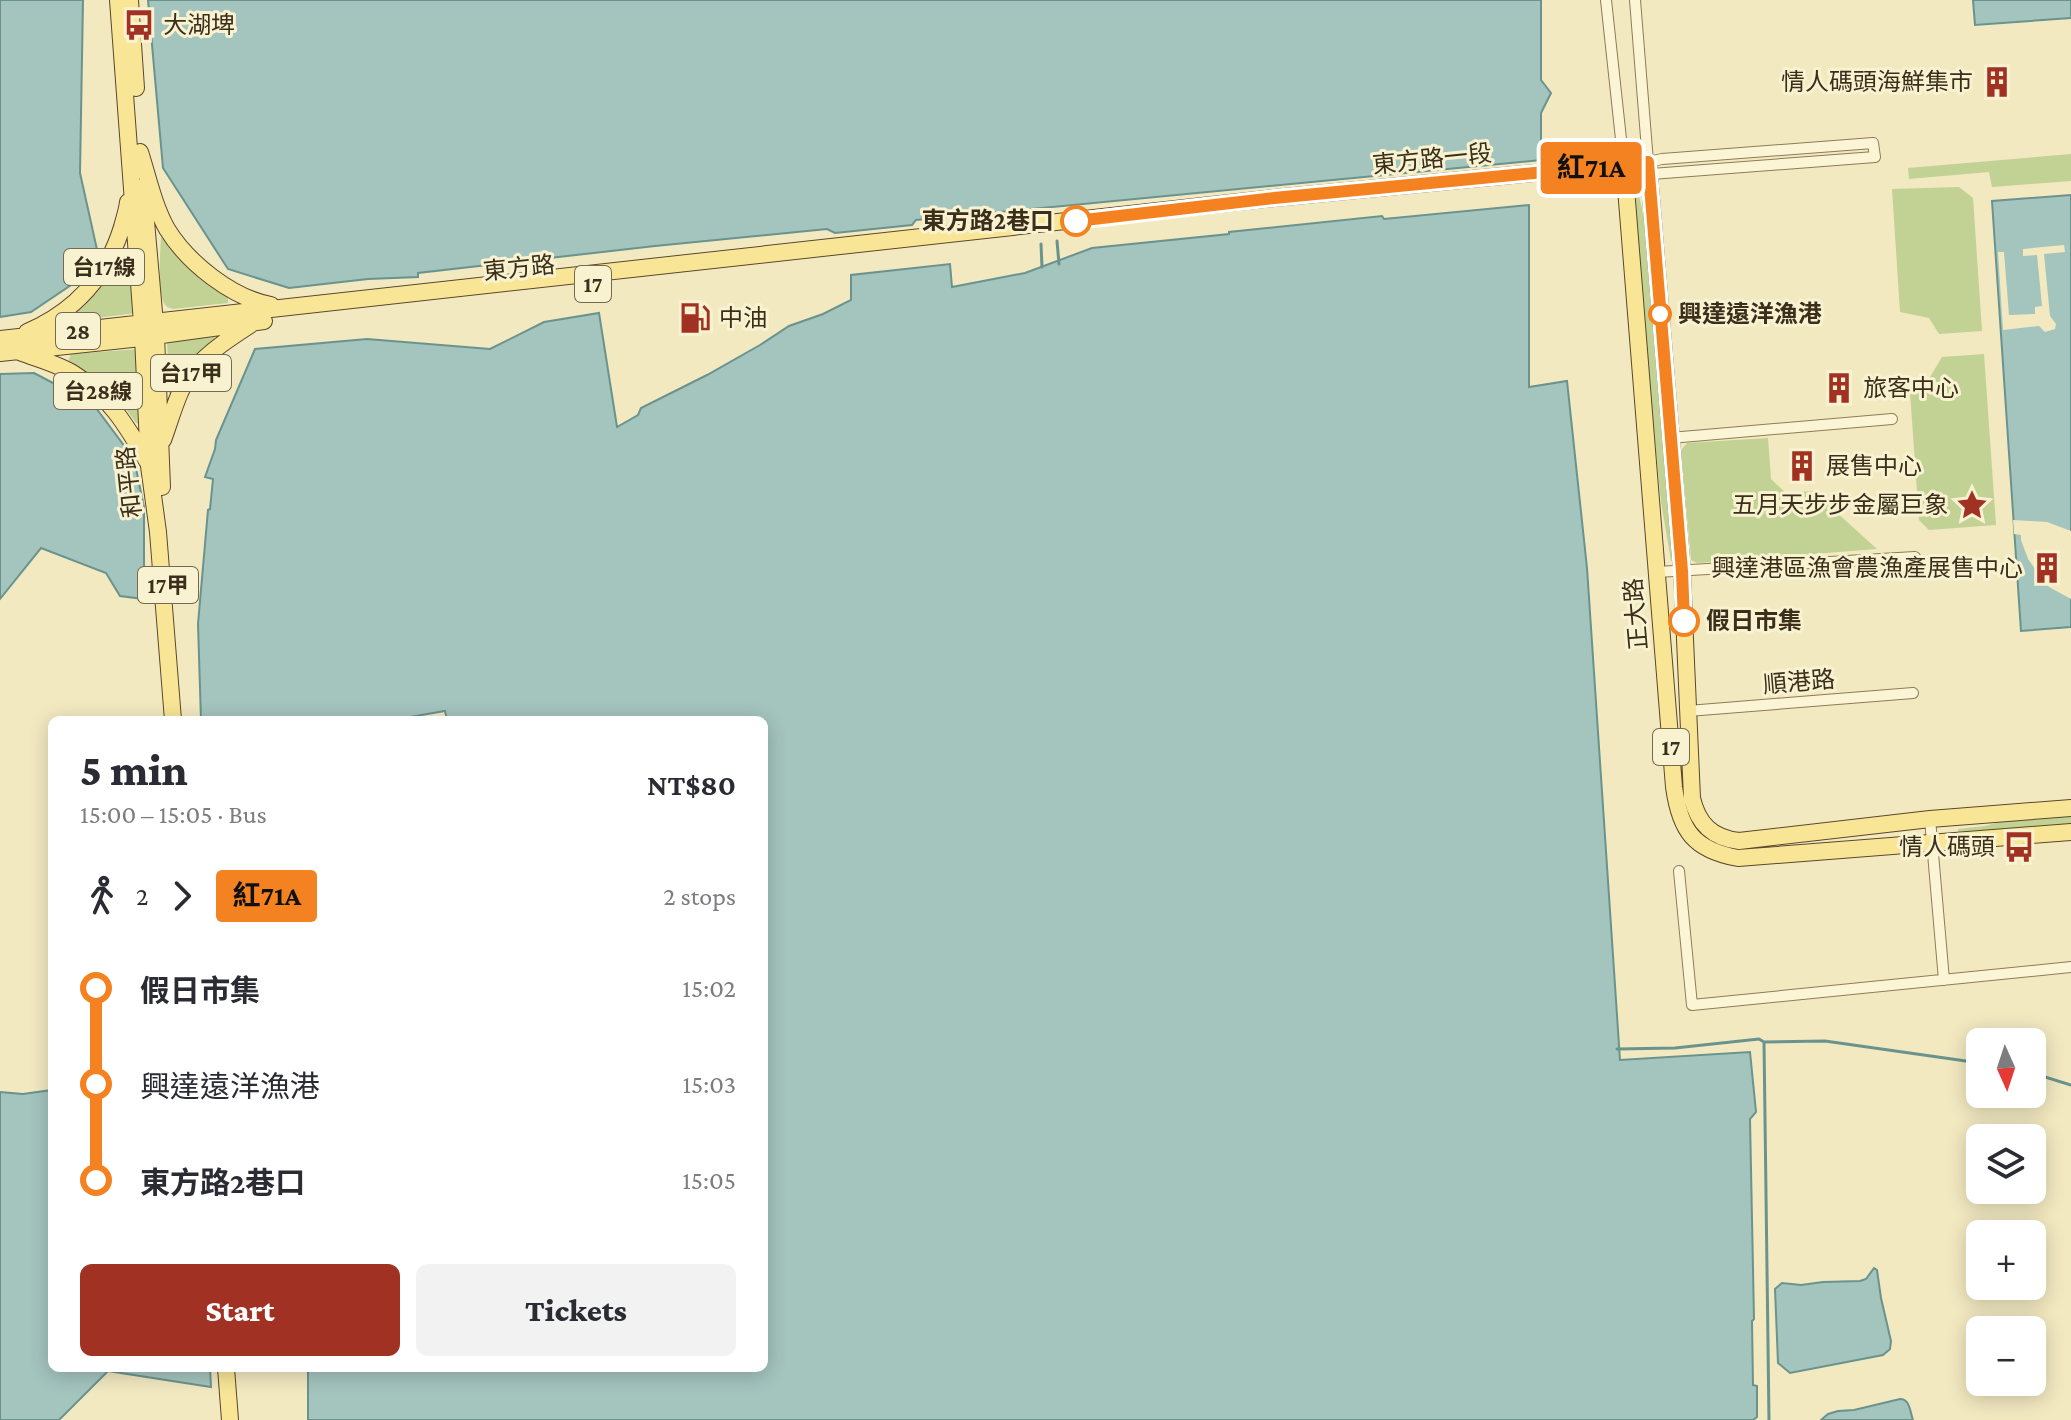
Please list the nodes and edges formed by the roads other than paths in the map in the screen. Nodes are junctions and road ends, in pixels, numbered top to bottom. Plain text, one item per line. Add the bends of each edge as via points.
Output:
1 (118, 0) edge
2 (130, 0) edge
3 (1606, 0) edge
4 (1635, 0) edge
5 (135, 152) junction
6 (1648, 168) junction
7 (1624, 170) junction
8 (1043, 229) junction
9 (293, 307) junction
10 (255, 322) junction
11 (149, 329) junction
12 (10, 343) edge
13 (0, 353) edge
14 (1892, 419) dead end
15 (1670, 438) junction
16 (160, 449) junction
17 (149, 466) junction
18 (1915, 557) dead end
19 (1682, 571) junction
20 (1657, 572) junction
21 (1913, 693) dead end
22 (1688, 711) junction
23 (173, 716) edge
24 (179, 716) edge
25 (2071, 808) edge
26 (1930, 819) junction
27 (2071, 832) edge
28 (1932, 843) junction
29 (1679, 871) dead end
30 (2071, 967) edge
31 (1944, 980) junction
32 (226, 1372) edge
33 (235, 1372) edge
34 (230, 1420) edge
35 (239, 1420) edge

1 - 5 main road, 和平路
2 - 5 main road, 和平路
3 - 7 street, 正大路
4 - 6 street, 正大路
5 - 9 main road, 台17線 via 167,228 186,254 234,292
5 - 11 main road, 和平路
5 - 12 main road, 台17線 via 128,208 115,248 95,282 66,310
6 - 6 street, 東方路一段 via 1662,159 1873,143 1875,157
6 - 7 main road, 東方路一段 / 17
6 - 15 main road, 正大路 / 17
7 - 8 main road, 東方路一段 / 17
7 - 20 main road, 正大路 / 17
8 - 9 main road, 東方路 / 17
8 - 10 main road, 東方路 / 17
9 - 11 main road, 東方路 / 17
10 - 11 main road, 東方路 / 17
10 - 16 main road, 台17甲 via 192,371
11 - 12 main road, 東方路 / 28
11 - 16 main road, 和平路 / 17甲
11 - 17 main road, 和平路 / 17甲
12 - 13 main road, 東方路 / 28
12 - 17 main road, 台28線 via 101,393
14 - 15 street
15 - 19 main road, 正大路 / 17
16 - 24 main road, 和平路 / 17甲
17 - 23 main road, 和平路 / 17甲
18 - 19 street
19 - 20 street
19 - 22 main road, 正大路 / 17
20 - 28 main road, 正大路 / 17 via 1677,806 1691,835 1721,855 1738,858
21 - 22 street, 順港路
22 - 26 main road, 正大路 / 17 via 1693,805 1703,825 1722,838 1770,839
25 - 26 main road, 正大路 / 17
26 - 28 street
27 - 28 main road, 正大路 / 17
28 - 31 street
29 - 31 street via 1692,1005
30 - 31 street
32 - 34 main road
33 - 35 main road

